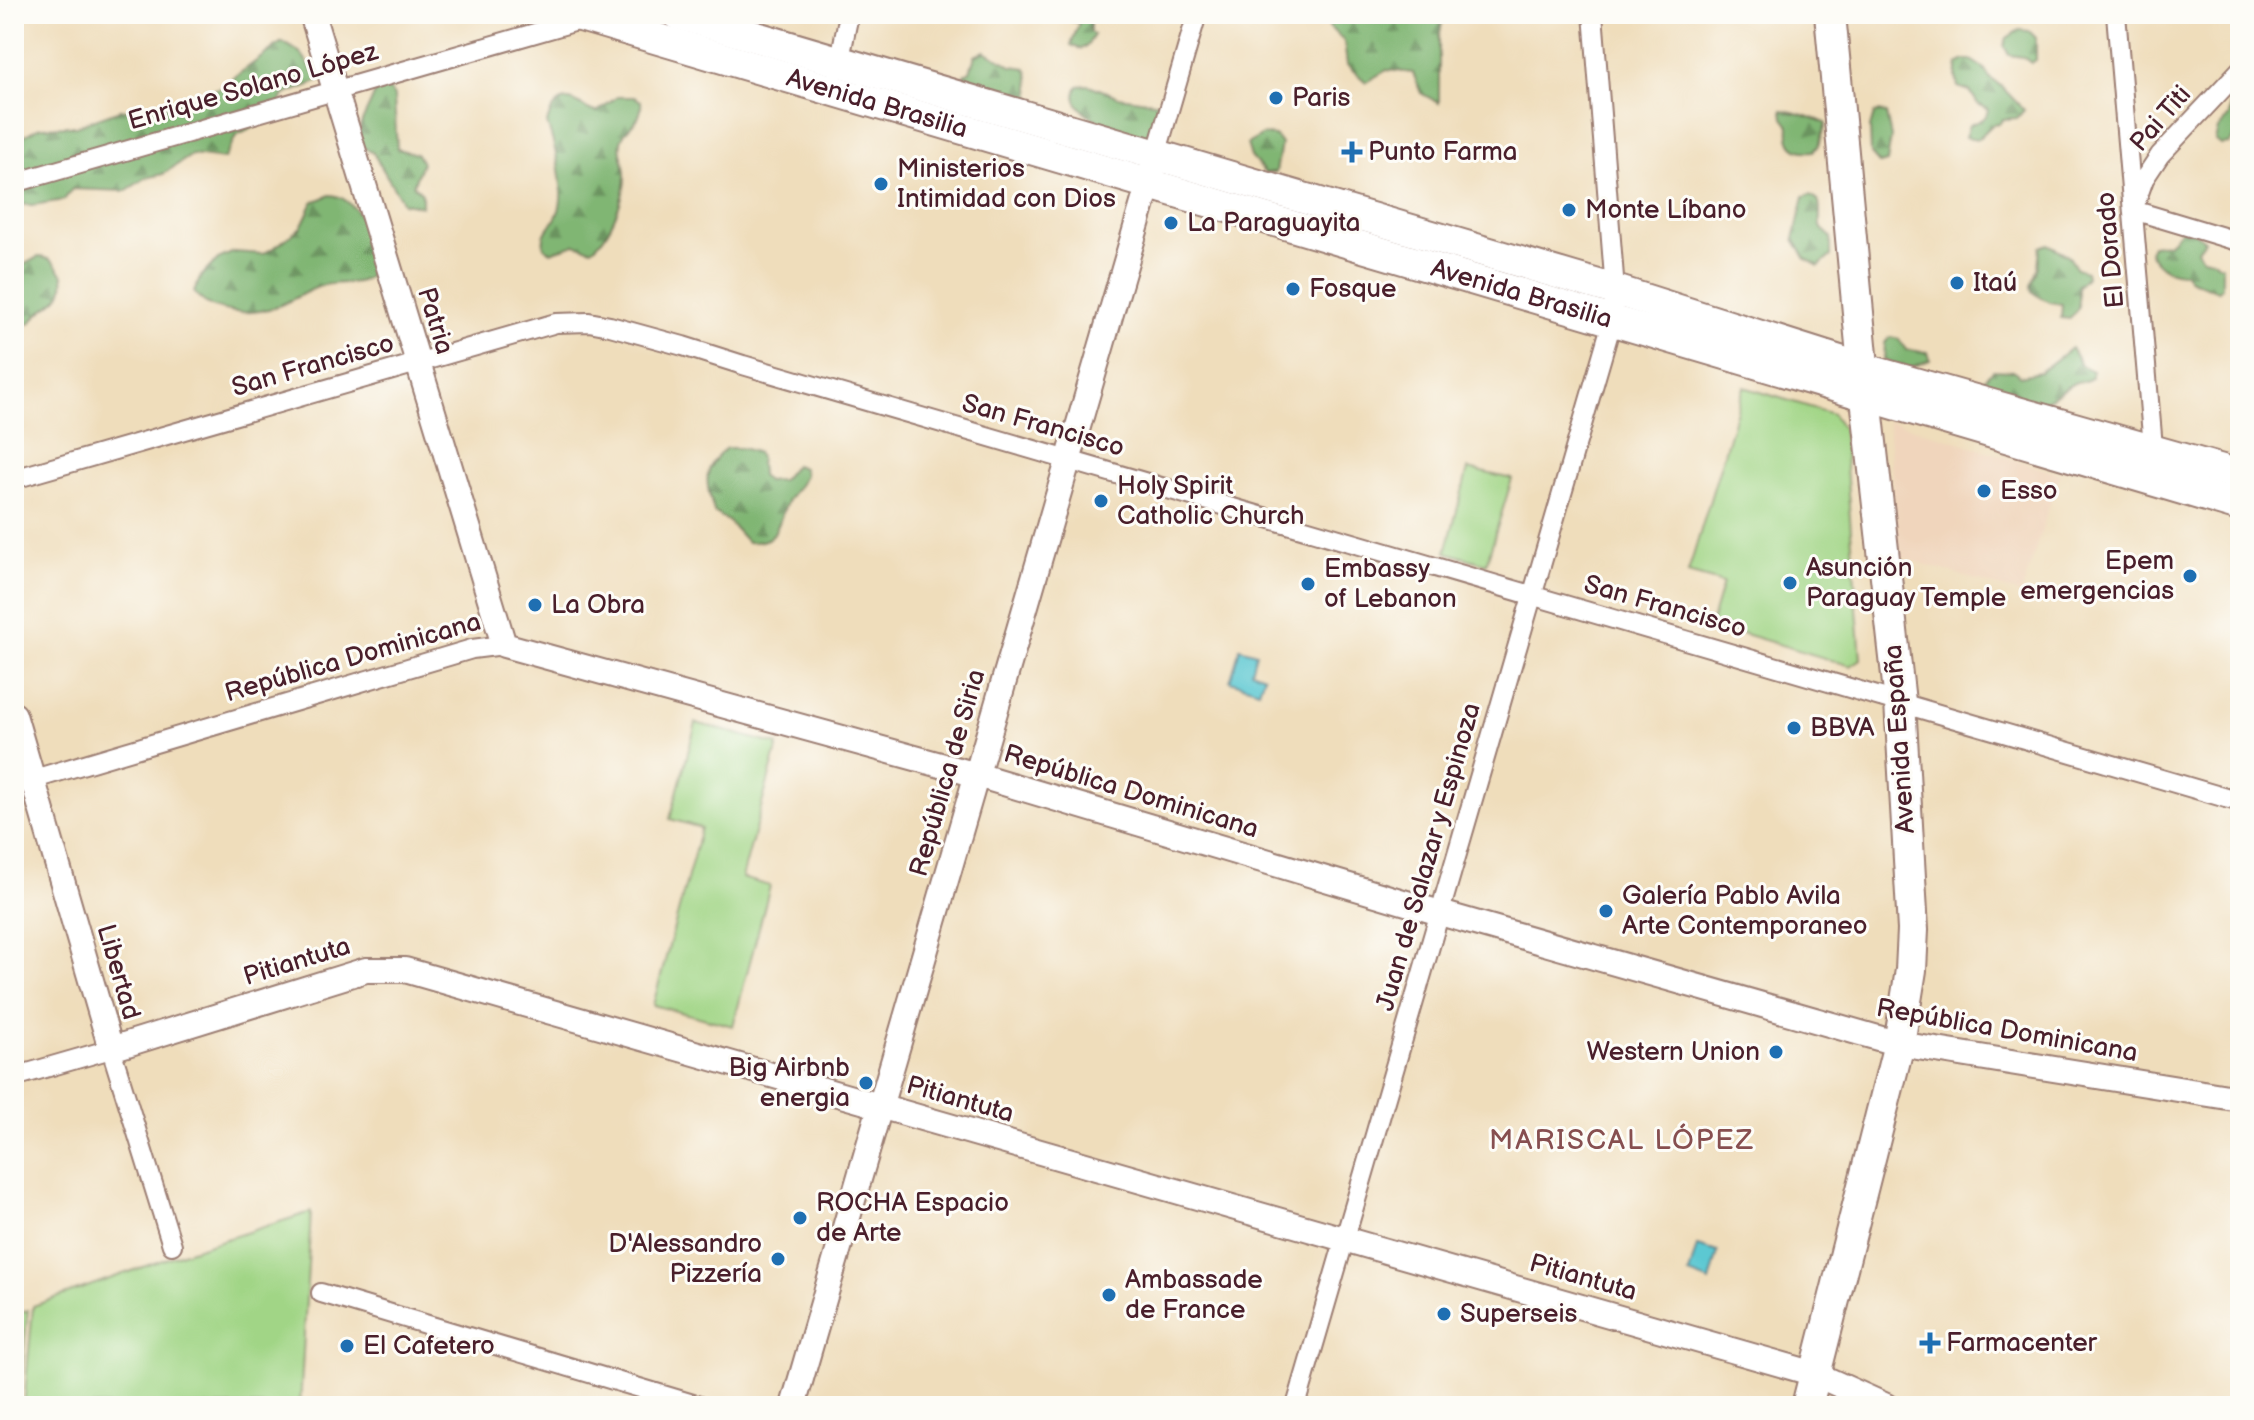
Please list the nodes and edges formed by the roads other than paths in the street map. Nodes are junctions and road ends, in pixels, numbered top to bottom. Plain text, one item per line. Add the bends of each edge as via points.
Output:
1 (312, 14) edge
2 (678, 14) edge
3 (849, 14) edge
4 (1197, 14) edge
5 (1593, 14) edge
6 (1830, 14) edge
7 (2116, 14) edge
8 (586, 15) edge
9 (2240, 70) edge
10 (836, 76) junction
11 (335, 91) junction
12 (1156, 155) junction
13 (14, 183) edge
14 (1149, 185) junction
15 (2133, 210) junction
16 (2240, 242) edge
17 (1615, 290) junction
18 (1612, 322) junction
19 (418, 363) junction
20 (1865, 383) junction
21 (2153, 449) junction
22 (1069, 460) junction
23 (2240, 475) edge
24 (14, 479) edge
25 (2156, 482) junction
26 (2240, 506) edge
27 (1533, 595) junction
28 (504, 645) junction
29 (1900, 702) junction
30 (14, 715) edge
31 (977, 775) junction
32 (23, 782) edge
33 (2240, 802) edge
34 (1440, 913) junction
35 (1899, 1044) junction
36 (111, 1049) junction
37 (14, 1077) edge
38 (2240, 1099) edge
39 (881, 1106) junction
40 (1345, 1239) junction
41 (172, 1245) dead end
42 (321, 1293) dead end
43 (1815, 1374) junction
44 (700, 1406) edge
45 (793, 1406) edge
46 (1296, 1406) edge
47 (1807, 1406) edge
48 (1886, 1406) edge

1 - 11 street, Patria
2 - 10 main road, Avenida Brasilia
3 - 10 street
4 - 12 street
5 - 17 street, Juan de Salazar y Espinoza
6 - 20 main road, Avenida España
7 - 15 street, El Dorado
8 - 10 main road, Avenida Brasilia
8 - 11 street, Enrique Solano López
9 - 15 street, Pai Titi via 2160,155
10 - 12 main road, Avenida Brasilia
10 - 14 main road, Avenida Brasilia
11 - 13 street, Enrique Solano López
11 - 19 street, Patria
12 - 14 street, República de Siria
12 - 17 main road, Avenida Brasilia
14 - 18 main road, Avenida Brasilia
14 - 22 street, República de Siria
15 - 16 street
15 - 21 street, El Dorado
17 - 18 street, Juan de Salazar y Espinoza
17 - 20 main road, Avenida Brasilia
18 - 20 main road, Avenida Brasilia
18 - 27 street, Juan de Salazar y Espinoza
19 - 22 street, San Francisco via 556,323 589,322
19 - 24 street, San Francisco
19 - 28 street, Patria
20 - 21 main road, Avenida Brasilia
20 - 25 main road, Avenida Brasilia
20 - 29 main road, Avenida España
21 - 23 main road, Avenida Brasilia
21 - 25 street, El Dorado
22 - 27 street, San Francisco
22 - 31 street, República de Siria
25 - 26 main road, Avenida Brasilia
27 - 29 street, San Francisco
27 - 34 street, Juan de Salazar y Espinoza
28 - 31 street, República Dominicana
28 - 32 street, República Dominicana via 472,649
29 - 33 street, San Francisco
29 - 35 main road, Avenida España via 1913,930
30 - 32 street, Libertad
31 - 34 street, República Dominicana
31 - 39 street, República de Siria
32 - 36 street, Libertad
34 - 35 street, República Dominicana
34 - 40 street, Juan de Salazar y Espinoza
35 - 38 street, República Dominicana
35 - 43 main road, Avenida España
36 - 37 street, Pitiantuta
36 - 39 street, Pitiantuta via 366,970 405,970
36 - 41 street, Libertad
39 - 40 street, Pitiantuta
39 - 45 street, República de Siria
40 - 43 street, Pitiantuta
40 - 46 street, Juan de Salazar y Espinoza
42 - 44 street
43 - 47 main road, Avenida España
43 - 48 street, Pitiantuta

